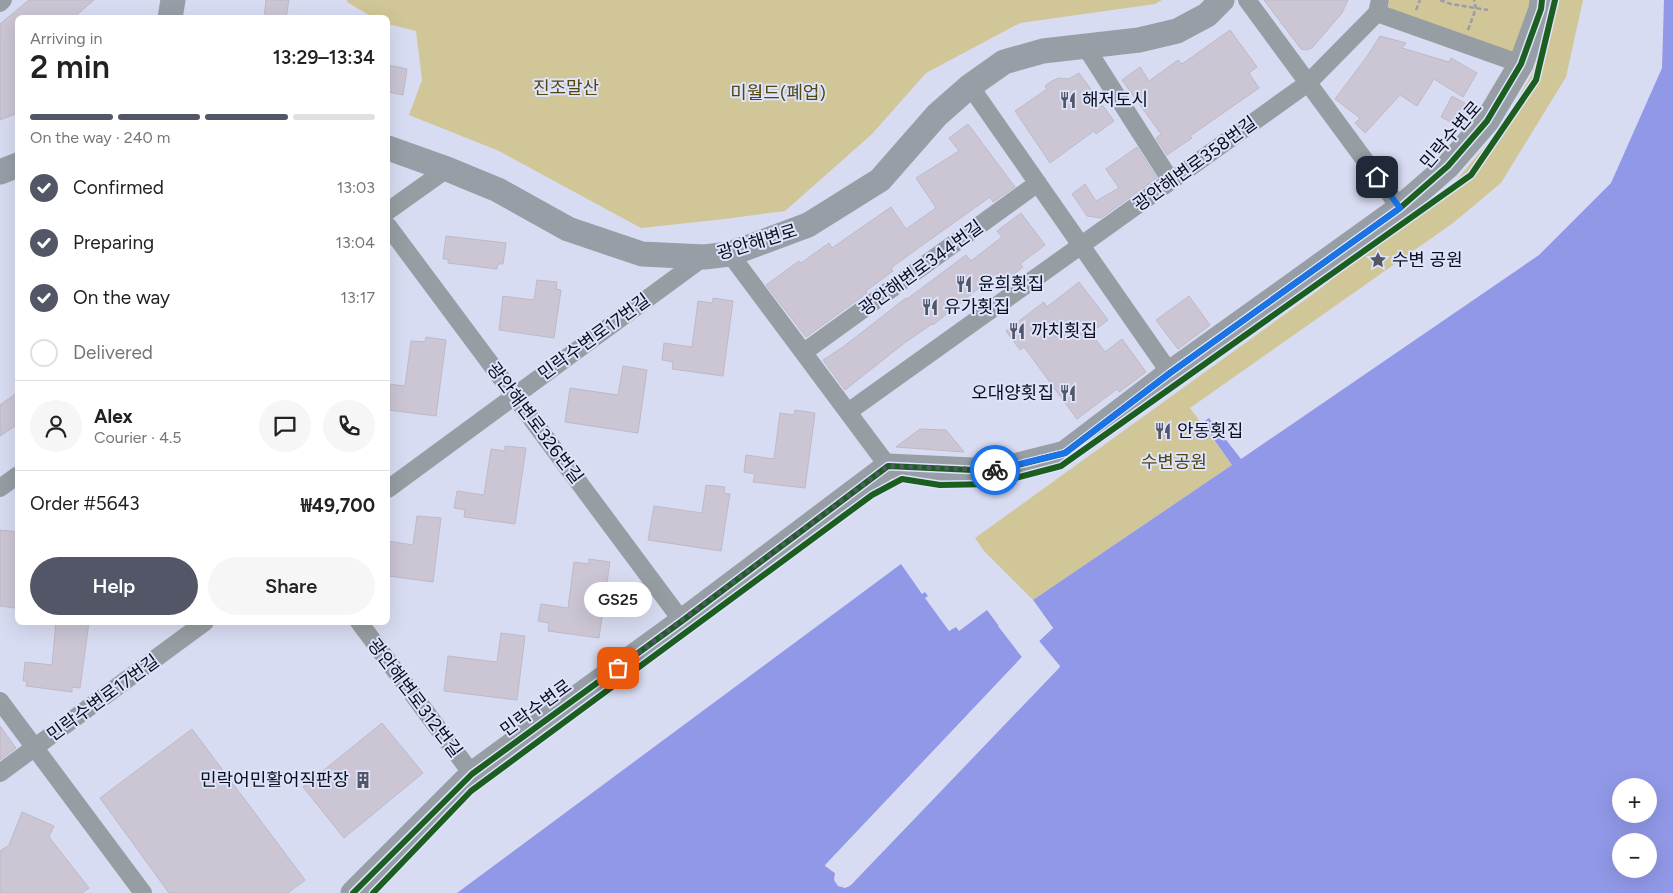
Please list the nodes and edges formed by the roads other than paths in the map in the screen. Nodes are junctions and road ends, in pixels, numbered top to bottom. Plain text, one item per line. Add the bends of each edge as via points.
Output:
1 (3, 0) edge
2 (173, 0) edge
3 (1222, 0) edge
4 (1247, 0) edge
5 (1542, 0) edge
6 (0, 3) edge
7 (1378, 6) edge
8 (170, 15) edge
9 (1085, 46) junction
10 (1521, 64) junction
11 (1308, 83) junction
12 (970, 86) junction
13 (390, 149) edge
14 (447, 168) junction
15 (1171, 181) junction
16 (1038, 183) junction
17 (1400, 208) junction
18 (390, 210) edge
19 (390, 229) edge
20 (1082, 245) junction
21 (730, 254) junction
22 (704, 257) junction
23 (804, 352) junction
24 (1170, 373) junction
25 (514, 396) junction
26 (848, 412) junction
27 (888, 466) junction
28 (15, 477) edge
29 (0, 488) edge
30 (390, 488) edge
31 (682, 621) junction
32 (201, 625) edge
33 (361, 625) edge
34 (0, 701) edge
35 (34, 748) junction
36 (0, 773) edge
37 (472, 774) junction
38 (143, 893) edge
39 (353, 893) edge

1 - 6 street
2 - 8 street
3 - 9 street, 광안해변로 via 1207,15 1177,31 1139,40
4 - 11 street
5 - 10 street, 민락수변로
7 - 10 street via 1464,44
7 - 11 street, 광안해변로358번길
9 - 12 street, 광안해변로 via 1043,51 1004,62
9 - 15 street
10 - 17 street, 민락수변로 via 1487,122 1448,166
11 - 15 street, 광안해변로358번길
11 - 17 street
12 - 16 street
12 - 21 street, 광안해변로 via 937,115 880,180 808,226
13 - 14 street, 광안해변로
14 - 18 street
14 - 22 street, 광안해변로 via 498,190 568,229 642,254
15 - 20 street, 광안해변로358번길
16 - 20 street
16 - 23 street, 광안해변로344번길
17 - 24 street, 민락수변로
19 - 25 street, 광안해변로326번길
20 - 24 street
20 - 26 street
21 - 22 street, 광안해변로
21 - 23 street
22 - 25 street, 민락수변로17번길
23 - 26 street
24 - 27 street, 민락수변로 via 1065,453 994,471
25 - 30 street, 민락수변로17번길
25 - 31 street, 광안해변로326번길
26 - 27 street
27 - 31 street, 민락수변로
28 - 29 street
31 - 37 street, 민락수변로
32 - 35 street, 민락수변로17번길
33 - 37 street, 광안해변로312번길
34 - 35 street
35 - 36 street, 민락수변로17번길
35 - 38 street
37 - 39 street, 민락수변로

